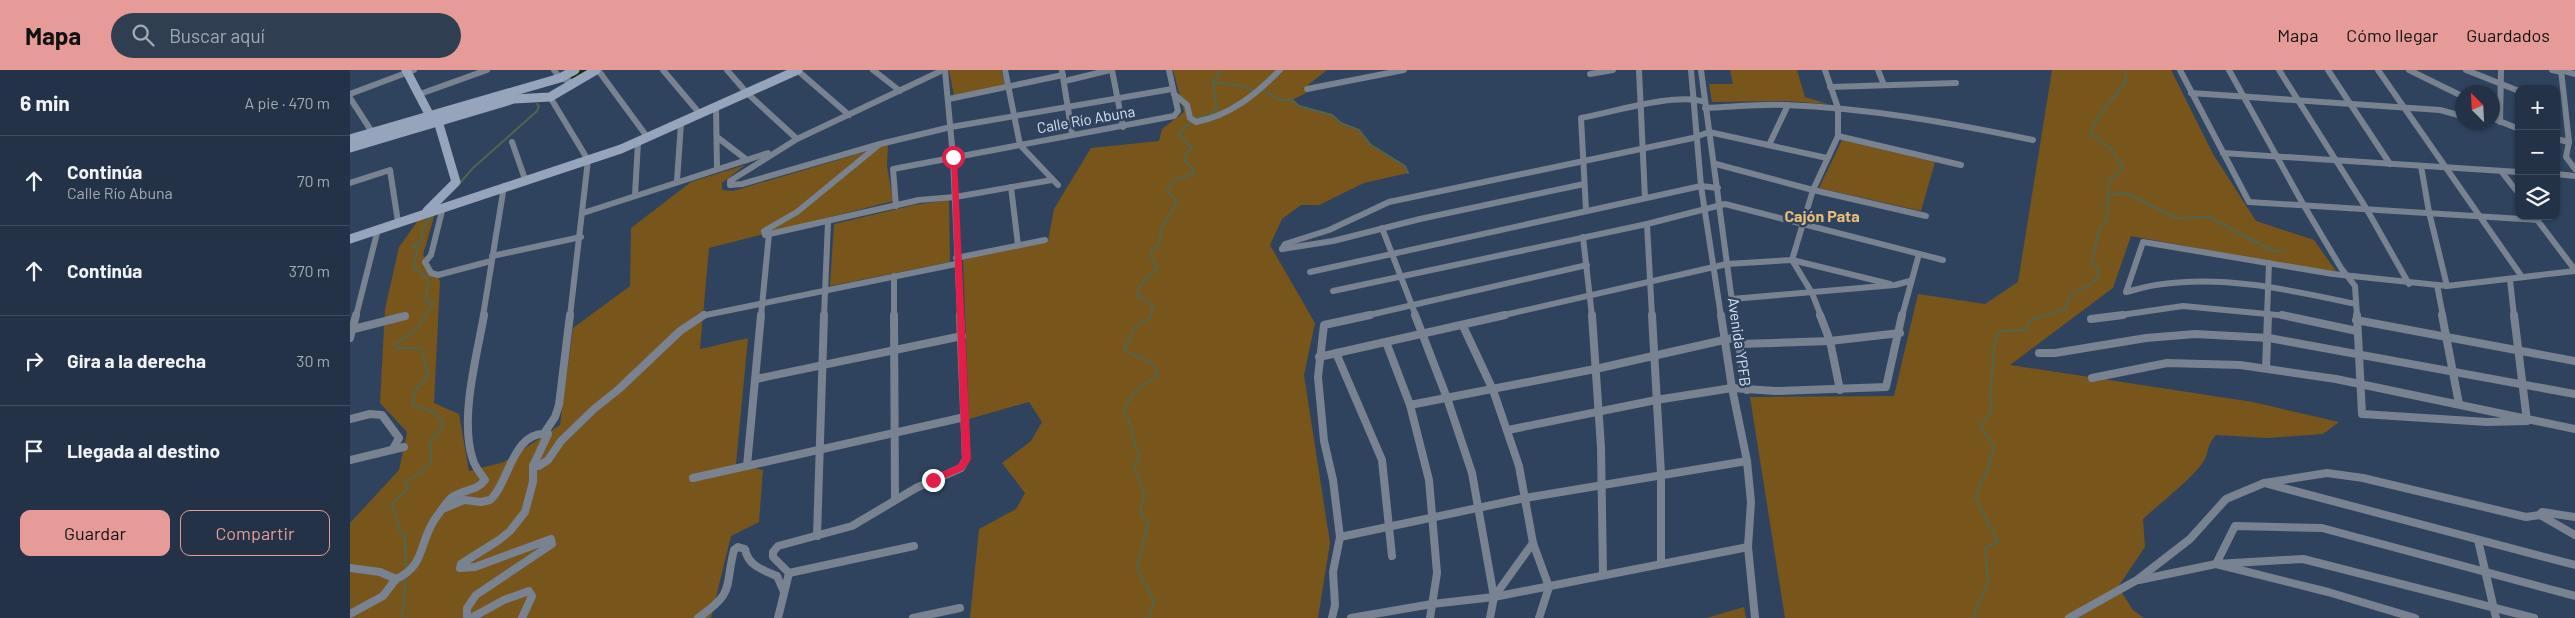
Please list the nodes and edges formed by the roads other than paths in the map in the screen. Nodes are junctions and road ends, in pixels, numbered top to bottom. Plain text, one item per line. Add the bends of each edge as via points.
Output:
1 (484, 70) edge
2 (554, 70) edge
3 (575, 70) edge
4 (597, 70) edge
5 (663, 70) edge
6 (727, 70) edge
7 (797, 70) edge
8 (873, 70) edge
9 (944, 70) edge
10 (1005, 70) edge
11 (1111, 70) edge
12 (1169, 70) edge
13 (1280, 70) edge
14 (1404, 70) edge
15 (1613, 70) edge
16 (1639, 70) edge
17 (1691, 70) edge
18 (1701, 70) edge
19 (1825, 70) edge
20 (1878, 70) edge
21 (2180, 70) edge
22 (2229, 70) edge
23 (2279, 70) edge
24 (2328, 70) edge
25 (2378, 70) edge
26 (2409, 70) edge
27 (2466, 70) edge
28 (2500, 70) edge
29 (2552, 70) edge
30 (409, 71) edge
31 (2561, 71) edge
32 (1590, 74) dead end
33 (2575, 74) edge
34 (1063, 75) edge
35 (560, 78) junction
36 (1956, 82) dead end
37 (575, 83) junction
38 (1884, 84) junction
39 (2498, 85) edge
40 (2500, 85) edge
41 (1008, 86) junction
42 (2500, 86) edge
43 (1830, 87) junction
44 (1307, 89) dead end
45 (1173, 91) junction
46 (2515, 91) edge
47 (900, 92) junction
48 (2191, 93) junction
49 (2455, 93) edge
50 (350, 94) edge
51 (420, 94) junction
52 (746, 94) junction
53 (550, 97) junction
54 (1119, 97) junction
55 (2244, 97) junction
56 (350, 98) edge
57 (1694, 98) junction
58 (949, 99) junction
59 (2298, 100) junction
60 (2560, 101) edge
61 (2565, 102) junction
62 (2351, 104) junction
63 (1705, 105) junction
64 (1788, 105) junction
65 (1068, 106) junction
66 (1641, 106) junction
67 (716, 107) junction
68 (1838, 108) junction
69 (2404, 108) junction
70 (700, 114) junction
71 (2455, 114) edge
72 (849, 115) junction
73 (430, 116) junction
74 (1014, 117) junction
75 (438, 121) junction
76 (2500, 122) edge
77 (681, 123) junction
78 (951, 127) junction
79 (1123, 127) junction
80 (2515, 128) edge
81 (2567, 128) junction
82 (2575, 130) edge
83 (372, 132) junction
84 (1709, 132) junction
85 (1072, 134) junction
86 (1696, 136) junction
87 (1838, 136) junction
88 (717, 137) junction
89 (648, 138) junction
90 (797, 139) junction
91 (2560, 139) edge
92 (350, 140) edge
93 (2033, 140) dead end
94 (512, 142) dead end
95 (638, 142) junction
96 (2568, 142) junction
97 (880, 144) junction
98 (1020, 145) junction
99 (1768, 145) junction
100 (350, 148) edge
101 (1643, 148) junction
102 (773, 153) junction
103 (2223, 154) junction
104 (953, 157) junction
105 (2279, 157) junction
106 (1827, 158) junction
107 (588, 160) junction
108 (747, 160) junction
109 (2336, 160) junction
110 (1584, 161) junction
111 (1716, 164) junction
112 (2390, 164) junction
113 (1961, 165) dead end
114 (2421, 166) junction
115 (2445, 167) junction
116 (717, 169) junction
117 (2575, 169) edge
118 (2501, 171) junction
119 (2515, 172) edge
120 (2560, 174) edge
121 (2575, 176) edge
122 (525, 179) junction
123 (677, 181) junction
124 (350, 184) edge
125 (1584, 184) junction
126 (504, 186) junction
127 (1701, 186) junction
128 (1011, 187) junction
129 (1718, 188) junction
130 (2515, 189) edge
131 (1813, 190) junction
132 (635, 195) junction
133 (955, 196) junction
134 (1646, 198) junction
135 (2302, 204) junction
136 (1720, 205) junction
137 (896, 206) junction
138 (443, 207) junction
139 (2366, 208) junction
140 (1706, 209) junction
141 (1586, 210) junction
142 (2429, 212) junction
143 (424, 213) junction
144 (583, 213) junction
145 (1926, 216) dead end
146 (2479, 216) junction
147 (2515, 217) edge
148 (2538, 220) edge
149 (398, 222) junction
150 (828, 222) junction
151 (1804, 223) junction
152 (1647, 224) junction
153 (1382, 228) junction
154 (378, 229) junction
155 (770, 234) junction
156 (581, 237) junction
157 (1583, 237) junction
158 (350, 239) edge
159 (1045, 240) dead end
160 (1018, 244) junction
161 (1392, 254) junction
162 (1919, 254) junction
163 (492, 259) junction
164 (1792, 260) junction
165 (1943, 260) dead end
166 (956, 261) junction
167 (2269, 263) junction
168 (1727, 264) junction
169 (1587, 265) junction
170 (1714, 268) junction
171 (2575, 270) edge
172 (1310, 272) dead end
173 (894, 276) junction
174 (1400, 276) junction
175 (2349, 277) junction
176 (2522, 277) junction
177 (2510, 280) junction
178 (1910, 281) junction
179 (1649, 282) junction
180 (2409, 284) junction
181 (1895, 285) junction
182 (2436, 286) junction
183 (2447, 286) junction
184 (2268, 288) junction
185 (824, 290) junction
186 (1333, 291) dead end
187 (1812, 293) junction
188 (1591, 296) junction
189 (1732, 299) junction
190 (763, 303) junction
191 (1411, 304) junction
192 (2356, 304) junction
193 (2267, 313) junction
194 (405, 316) dead end
195 (2091, 319) dead end
196 (2356, 320) junction
197 (1463, 326) junction
198 (351, 330) edge
199 (2357, 331) junction
200 (1900, 333) junction
201 (1422, 334) junction
202 (962, 336) junction
203 (2447, 336) junction
204 (350, 338) edge
205 (2266, 338) junction
206 (1725, 340) junction
207 (1738, 341) junction
208 (1830, 341) junction
209 (1386, 342) junction
210 (894, 350) junction
211 (1336, 353) junction
212 (2358, 353) junction
213 (2519, 353) junction
214 (2039, 354) dead end
215 (1654, 356) junction
216 (1319, 357) junction
217 (2575, 361) edge
218 (824, 364) junction
219 (1596, 368) junction
220 (2266, 368) junction
221 (2453, 370) junction
222 (2092, 378) dead end
223 (756, 379) junction
224 (2522, 383) junction
225 (2360, 385) junction
226 (1732, 388) junction
227 (1493, 390) junction
228 (1747, 390) junction
229 (1840, 390) junction
230 (2575, 394) edge
231 (1447, 398) junction
232 (1656, 400) junction
233 (2459, 404) junction
234 (1410, 405) junction
235 (1598, 412) junction
236 (965, 417) junction
237 (350, 419) edge
238 (2527, 421) junction
239 (2575, 429) edge
240 (1508, 430) junction
241 (545, 432) junction
242 (895, 433) junction
243 (404, 447) dead end
244 (394, 449) junction
245 (822, 449) junction
246 (350, 460) edge
247 (1747, 461) junction
248 (533, 466) junction
249 (747, 466) junction
250 (1661, 474) junction
251 (693, 478) dead end
252 (2264, 483) junction
253 (1604, 484) junction
254 (1525, 498) junction
255 (895, 499) junction
256 (445, 508) junction
257 (1477, 508) junction
258 (2540, 516) junction
259 (2575, 517) edge
260 (1432, 518) junction
261 (1389, 527) junction
262 (2575, 535) edge
263 (817, 536) junction
264 (1340, 537) junction
265 (2478, 540) junction
266 (1533, 543) junction
267 (914, 546) dead end
268 (1748, 547) junction
269 (1392, 556) dead end
270 (1661, 564) junction
271 (2216, 564) junction
272 (2575, 565) edge
273 (350, 568) edge
274 (2485, 572) junction
275 (789, 573) junction
276 (1603, 574) junction
277 (396, 579) junction
278 (2137, 580) junction
279 (1549, 587) junction
280 (784, 592) junction
281 (2575, 596) edge
282 (1494, 597) junction
283 (1432, 604) junction
284 (960, 608) dead end
285 (2493, 608) junction
286 (350, 614) edge
287 (522, 618) edge
288 (698, 618) edge
289 (778, 618) edge
290 (913, 618) edge
291 (1332, 618) edge
292 (1351, 618) edge
293 (1430, 618) edge
294 (1490, 618) edge
295 (1539, 618) edge
296 (1755, 618) edge
297 (2069, 618) edge
298 (2415, 618) edge
299 (2496, 618) edge
300 (2534, 618) edge

1 - 51 street
2 - 35 street
3 - 35 street
4 - 37 street
4 - 89 street
5 - 70 street
6 - 52 street
7 - 52 street
7 - 72 street
8 - 47 street
9 - 47 street
9 - 58 street
10 - 41 street
11 - 34 street
11 - 54 street
12 - 45 street, Calle Río Abuna
13 - 45 street via 1232,111 1209,120 1196,122 1190,118 1187,105
14 - 44 street
15 - 32 street
16 - 66 street
17 - 57 street, Avenida YPFB
18 - 63 street, Avenida YPFB
19 - 43 street
20 - 38 street
21 - 48 street
22 - 55 street
23 - 59 street
24 - 62 street
25 - 69 street
26 - 49 street
27 - 39 street
28 - 40 street
29 - 31 street
30 - 50 street
30 - 51 street
31 - 33 street
31 - 61 street
34 - 41 street
34 - 65 street
35 - 37 street
35 - 73 street
36 - 38 street
37 - 53 street
38 - 43 street
41 - 58 street
41 - 74 street
42 - 46 street
43 - 68 street
45 - 54 street
45 - 79 street, Calle Río Abuna via 1178,111 1174,116
47 - 72 street
48 - 55 street
48 - 103 street
51 - 73 street
52 - 67 street
52 - 90 street
53 - 75 street via 514,99
53 - 107 street
54 - 65 street
54 - 79 street
55 - 59 street
55 - 105 street
56 - 83 street
57 - 63 street
57 - 66 street
57 - 86 street, Avenida YPFB
58 - 78 street
59 - 62 street
59 - 109 street
60 - 61 street
61 - 81 street
62 - 69 street
62 - 112 street
63 - 64 street
63 - 84 street, Avenida YPFB
64 - 68 street
64 - 99 street
65 - 74 street
65 - 85 street
66 - 101 street
66 - 110 street via 1582,118
67 - 70 street
67 - 88 street
68 - 87 street
68 - 93 street via 1961,125
69 - 71 street
69 - 115 street
70 - 77 street
72 - 90 street
73 - 75 street
73 - 83 street
74 - 78 street
74 - 98 street
75 - 100 street
75 - 143 street via 456,182
76 - 80 street
77 - 89 street
77 - 123 street
78 - 97 street
78 - 104 street
79 - 85 street, Calle Río Abuna
81 - 82 street
81 - 96 street
83 - 92 street
84 - 86 street
84 - 99 street
84 - 111 street, Avenida YPFB
85 - 98 street, Calle Río Abuna
86 - 101 street
86 - 127 street, Avenida YPFB
87 - 106 street
87 - 113 street
88 - 108 street
88 - 116 street
89 - 95 street
90 - 102 street
91 - 96 street
94 - 122 street
95 - 107 street
95 - 132 street
96 - 117 street via 2566,157
97 - 102 street via 730,186 730,181
97 - 155 street via 797,212 764,230 765,234
98 - 104 street, Calle Río Abuna
98 - 128 street via 1055,182
99 - 106 street
101 - 110 street
101 - 134 street
102 - 108 street
103 - 105 street
103 - 135 street via 2249,202
104 - 133 street
104 - 137 street, Calle Río Abuna via 893,169
105 - 109 street
105 - 135 street
106 - 131 street
107 - 122 street
107 - 144 street
108 - 116 street
109 - 112 street
109 - 139 street
110 - 125 street
110 - 153 street via 1389,202 1330,230 1296,239 1282,249 1333,241
111 - 129 street, Avenida YPFB
111 - 131 street
112 - 114 street
114 - 115 street
114 - 142 street
115 - 118 street
115 - 146 street
116 - 123 street
118 - 119 street
118 - 130 street
120 - 121 street
122 - 126 street
123 - 132 street
124 - 149 street via 390,170
125 - 141 street
125 - 153 street
126 - 138 street
126 - 163 street
127 - 129 street
127 - 134 street
127 - 140 street, Avenida YPFB
128 - 133 street
128 - 160 street
129 - 136 street, Avenida YPFB
131 - 145 street
131 - 151 street
132 - 144 street
133 - 137 street
133 - 166 street
134 - 141 street
135 - 139 street
135 - 175 street
136 - 140 street
136 - 151 street
136 - 168 street, Avenida YPFB
137 - 150 street
138 - 143 street
138 - 163 street via 431,255 425,262 431,273 438,275
139 - 142 street
139 - 180 street
140 - 152 street
140 - 170 street, Avenida YPFB
141 - 161 street
142 - 146 street
142 - 183 street
143 - 149 street
144 - 156 street
146 - 147 street
146 - 176 street
148 - 171 street
149 - 154 street
150 - 155 street
150 - 185 street
151 - 162 street
151 - 164 street
152 - 157 street
152 - 179 street
153 - 161 street
154 - 158 street
154 - 198 street
155 - 190 street
156 - 163 street
156 - 241 street via 559,405
157 - 169 street
157 - 174 street
159 - 160 street
160 - 166 street
161 - 172 street
161 - 174 street
162 - 165 street
162 - 178 street
163 - 256 street via 469,406 473,462 484,480 476,488 454,496
164 - 168 street
164 - 181 street
164 - 187 street
166 - 173 street
166 - 202 street
167 - 175 street
167 - 184 street
167 - 184 street via 2143,242 2126,292 2167,283
168 - 170 street
168 - 189 street, Avenida YPFB
169 - 188 street
169 - 191 street
170 - 179 street
170 - 206 street, Avenida YPFB
171 - 176 street
173 - 185 street
173 - 210 street
174 - 186 street
174 - 191 street
175 - 180 street
175 - 192 street via 2355,286
176 - 177 street
177 - 183 street
177 - 213 street
178 - 181 street
178 - 200 street
179 - 188 street
179 - 215 street
180 - 182 street
181 - 187 street
182 - 183 street
182 - 203 street
184 - 192 street
184 - 193 street
185 - 190 street
185 - 218 street
187 - 189 street
187 - 208 street
188 - 197 street
188 - 219 street
189 - 207 street, Avenida YPFB
190 - 223 street
190 - 248 street via 716,311 695,320 559,442 549,460
191 - 201 street
191 - 216 street via 1324,325
192 - 196 street
193 - 195 street via 2182,306
193 - 199 street
193 - 205 street
194 - 198 street
196 - 199 street
196 - 203 street
197 - 201 street
197 - 227 street
198 - 204 street
199 - 212 street
200 - 208 street
200 - 229 street via 1886,387
201 - 209 street
201 - 231 street
202 - 210 street
202 - 236 street
203 - 213 street
203 - 221 street
205 - 212 street
205 - 214 street via 2195,334
205 - 220 street
206 - 207 street
206 - 215 street
206 - 226 street, Avenida YPFB
207 - 208 street
207 - 228 street, Avenida YPFB
208 - 229 street
209 - 211 street
209 - 234 street
210 - 218 street
210 - 242 street
211 - 216 street
211 - 261 street via 1382,460
212 - 221 street
212 - 225 street
213 - 217 street
213 - 224 street
215 - 219 street
215 - 232 street
216 - 264 street via 1324,442 1333,480
218 - 223 street
218 - 245 street
219 - 227 street
219 - 235 street
220 - 222 street via 2191,362 2130,369
220 - 225 street
221 - 224 street
221 - 233 street
223 - 249 street
224 - 230 street
224 - 238 street
225 - 233 street
225 - 238 street via 2362,414 2487,422
226 - 228 street
226 - 232 street
226 - 247 street, Avenida YPFB
227 - 231 street
227 - 240 street
228 - 229 street
231 - 234 street
231 - 257 street via 1472,473
232 - 235 street
232 - 250 street
233 - 238 street
234 - 260 street via 1430,480
235 - 240 street
235 - 253 street
236 - 242 street
236 - 255 street via 966,459 961,468
237 - 244 street via 382,415 399,438
238 - 239 street
240 - 254 street
241 - 248 street via 549,436
241 - 256 street via 534,435 515,456 494,496 483,503 462,501
242 - 245 street
242 - 255 street
243 - 244 street
244 - 246 street
245 - 249 street
245 - 263 street
247 - 250 street
247 - 268 street, Avenida YPFB via 1751,502
248 - 287 street via 533,482 525,512 519,521 487,549 461,564 460,568 475,567 545,541 553,541 476,595 466,614 471,618 529,591 532,596
249 - 251 street
250 - 253 street
250 - 270 street
252 - 258 street via 2327,473 2363,478 2526,517
252 - 265 street
252 - 278 street via 2226,499 2190,539
253 - 254 street
253 - 276 street
254 - 257 street
254 - 266 street
255 - 263 street via 852,526
256 - 277 street via 436,516 424,537 416,568
257 - 260 street
257 - 282 street
258 - 259 street via 2542,512 2550,512
258 - 262 street
260 - 261 street
260 - 283 street via 1437,573
261 - 264 street
261 - 269 street
263 - 275 street via 778,546 773,552 776,562
264 - 291 street via 1333,572 1335,605
265 - 272 street
265 - 274 street
266 - 279 street
266 - 282 street
267 - 275 street
268 - 270 street
268 - 296 street, Avenida YPFB
270 - 276 street
271 - 274 street via 2235,526 2322,528
271 - 278 street
271 - 285 street via 2303,559
271 - 298 street
273 - 277 street via 380,572
274 - 281 street
274 - 285 street
275 - 280 street
276 - 279 street
277 - 286 street via 383,596
278 - 297 street
279 - 282 street
279 - 295 street
280 - 288 street via 777,576 751,564 745,549 738,547 731,560 726,593
280 - 289 street
282 - 283 street
282 - 294 street
283 - 292 street
283 - 293 street
284 - 290 street
285 - 299 street
285 - 300 street

